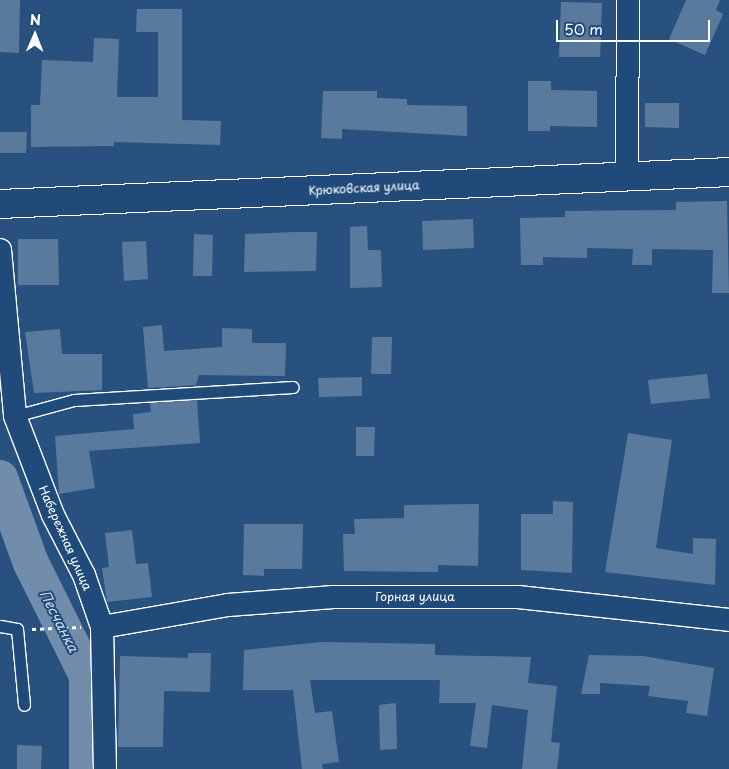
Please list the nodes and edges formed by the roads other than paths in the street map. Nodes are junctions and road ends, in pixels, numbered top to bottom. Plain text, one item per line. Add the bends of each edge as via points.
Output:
1 (628, 0) edge
2 (729, 172) edge
3 (627, 176) junction
4 (0, 204) edge
5 (0, 250) edge
6 (293, 387) dead end
7 (14, 416) junction
8 (729, 620) edge
9 (0, 626) edge
10 (92, 627) junction
11 (24, 705) dead end
12 (105, 769) edge

1 - 3 street
2 - 3 street, Крюковская улица
3 - 4 street, Крюковская улица
5 - 7 street, Набережная улица
6 - 7 lane via 74,400
7 - 10 street, Набережная улица via 53,515 84,575
8 - 10 street, Горная улица via 518,597 334,597 228,605
9 - 11 lane via 17,629
10 - 12 street, Набережная улица

